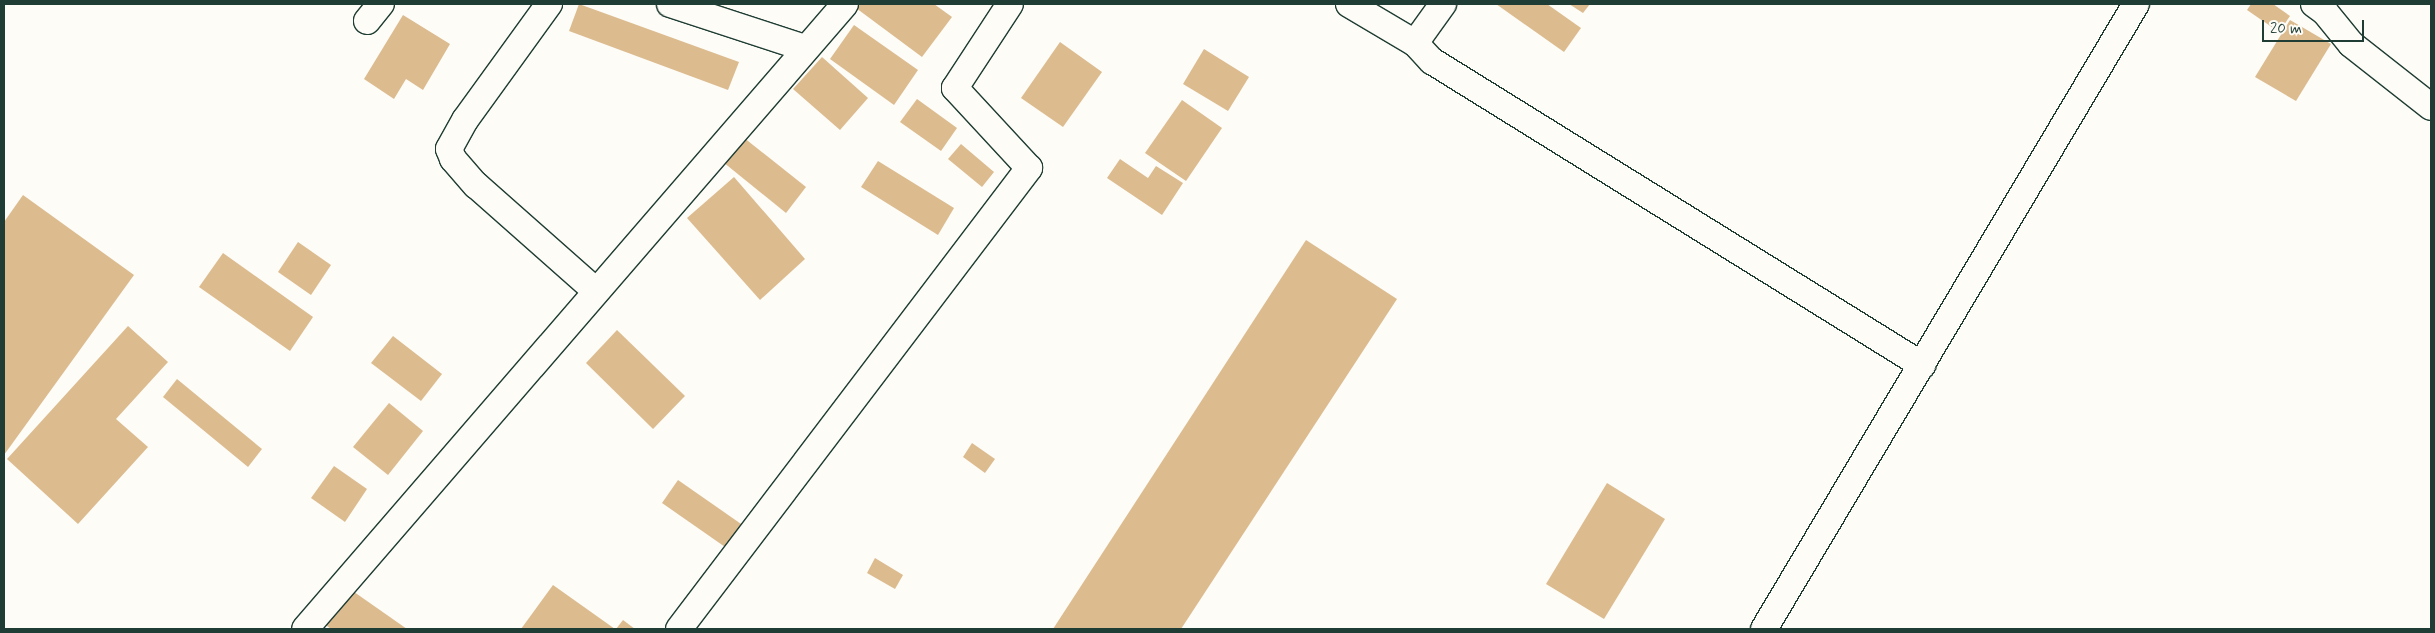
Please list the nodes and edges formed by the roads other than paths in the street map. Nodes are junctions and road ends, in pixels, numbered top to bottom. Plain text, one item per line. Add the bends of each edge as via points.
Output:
1 (549, 4) edge
2 (670, 4) edge
3 (845, 4) edge
4 (1010, 4) edge
5 (1349, 4) edge
6 (1443, 4) edge
7 (2136, 4) edge
8 (2314, 4) edge
9 (1415, 43) junction
10 (805, 48) junction
11 (2431, 107) edge
12 (596, 291) junction
13 (1922, 365) junction
14 (305, 629) edge
15 (679, 629) edge
16 (1764, 629) edge

1 - 12 street via 465,120 449,149 453,159 476,185
2 - 10 street
3 - 10 street
4 - 15 street via 955,88 1029,168
5 - 9 street
6 - 9 street
7 - 13 street
8 - 11 street via 2325,12 2351,44
9 - 13 street via 1432,62
10 - 12 street
12 - 14 street
13 - 16 street

